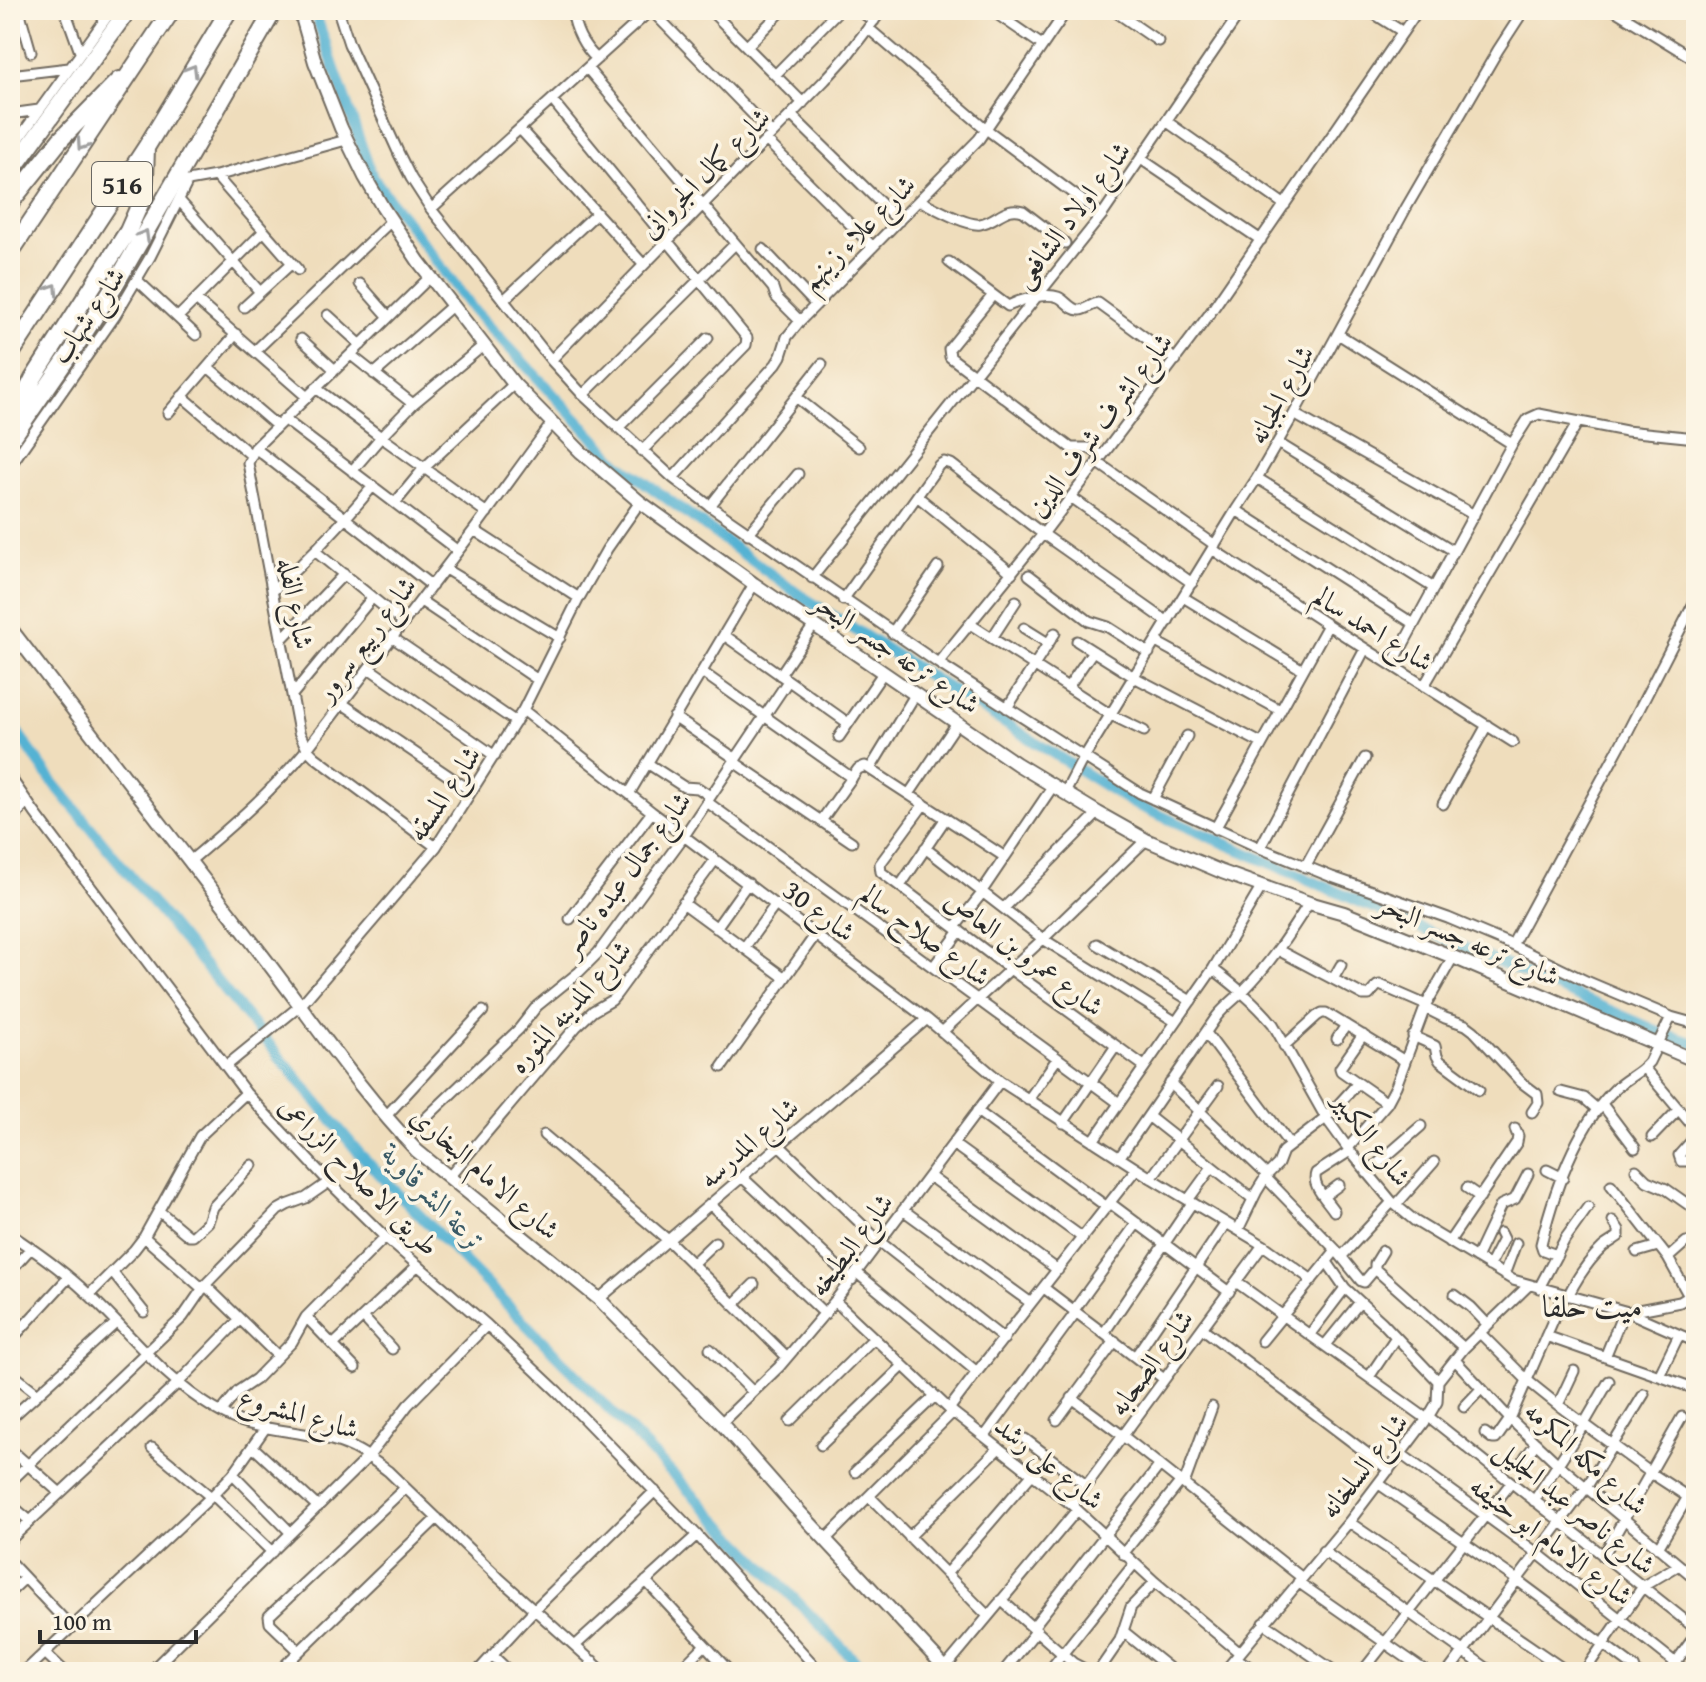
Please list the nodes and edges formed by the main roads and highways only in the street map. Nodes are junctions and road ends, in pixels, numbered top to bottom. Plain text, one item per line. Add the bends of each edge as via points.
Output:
1 (128, 10) edge
2 (172, 10) edge
3 (229, 10) edge
4 (274, 10) edge
5 (140, 59) junction
6 (147, 146) junction
7 (10, 173) edge
8 (10, 203) edge
9 (10, 253) edge
10 (10, 355) edge
11 (10, 431) edge
12 (10, 441) edge

1 - 7 highway
2 - 5 highway, 516
6 -> 3 highway, 516
12 -> 4 highway via 116,283
5 - 8 highway via 61,139
5 -> 9 highway, 516
10 -> 6 highway, 516
6 - 11 highway via 140,204 128,231 33,379

